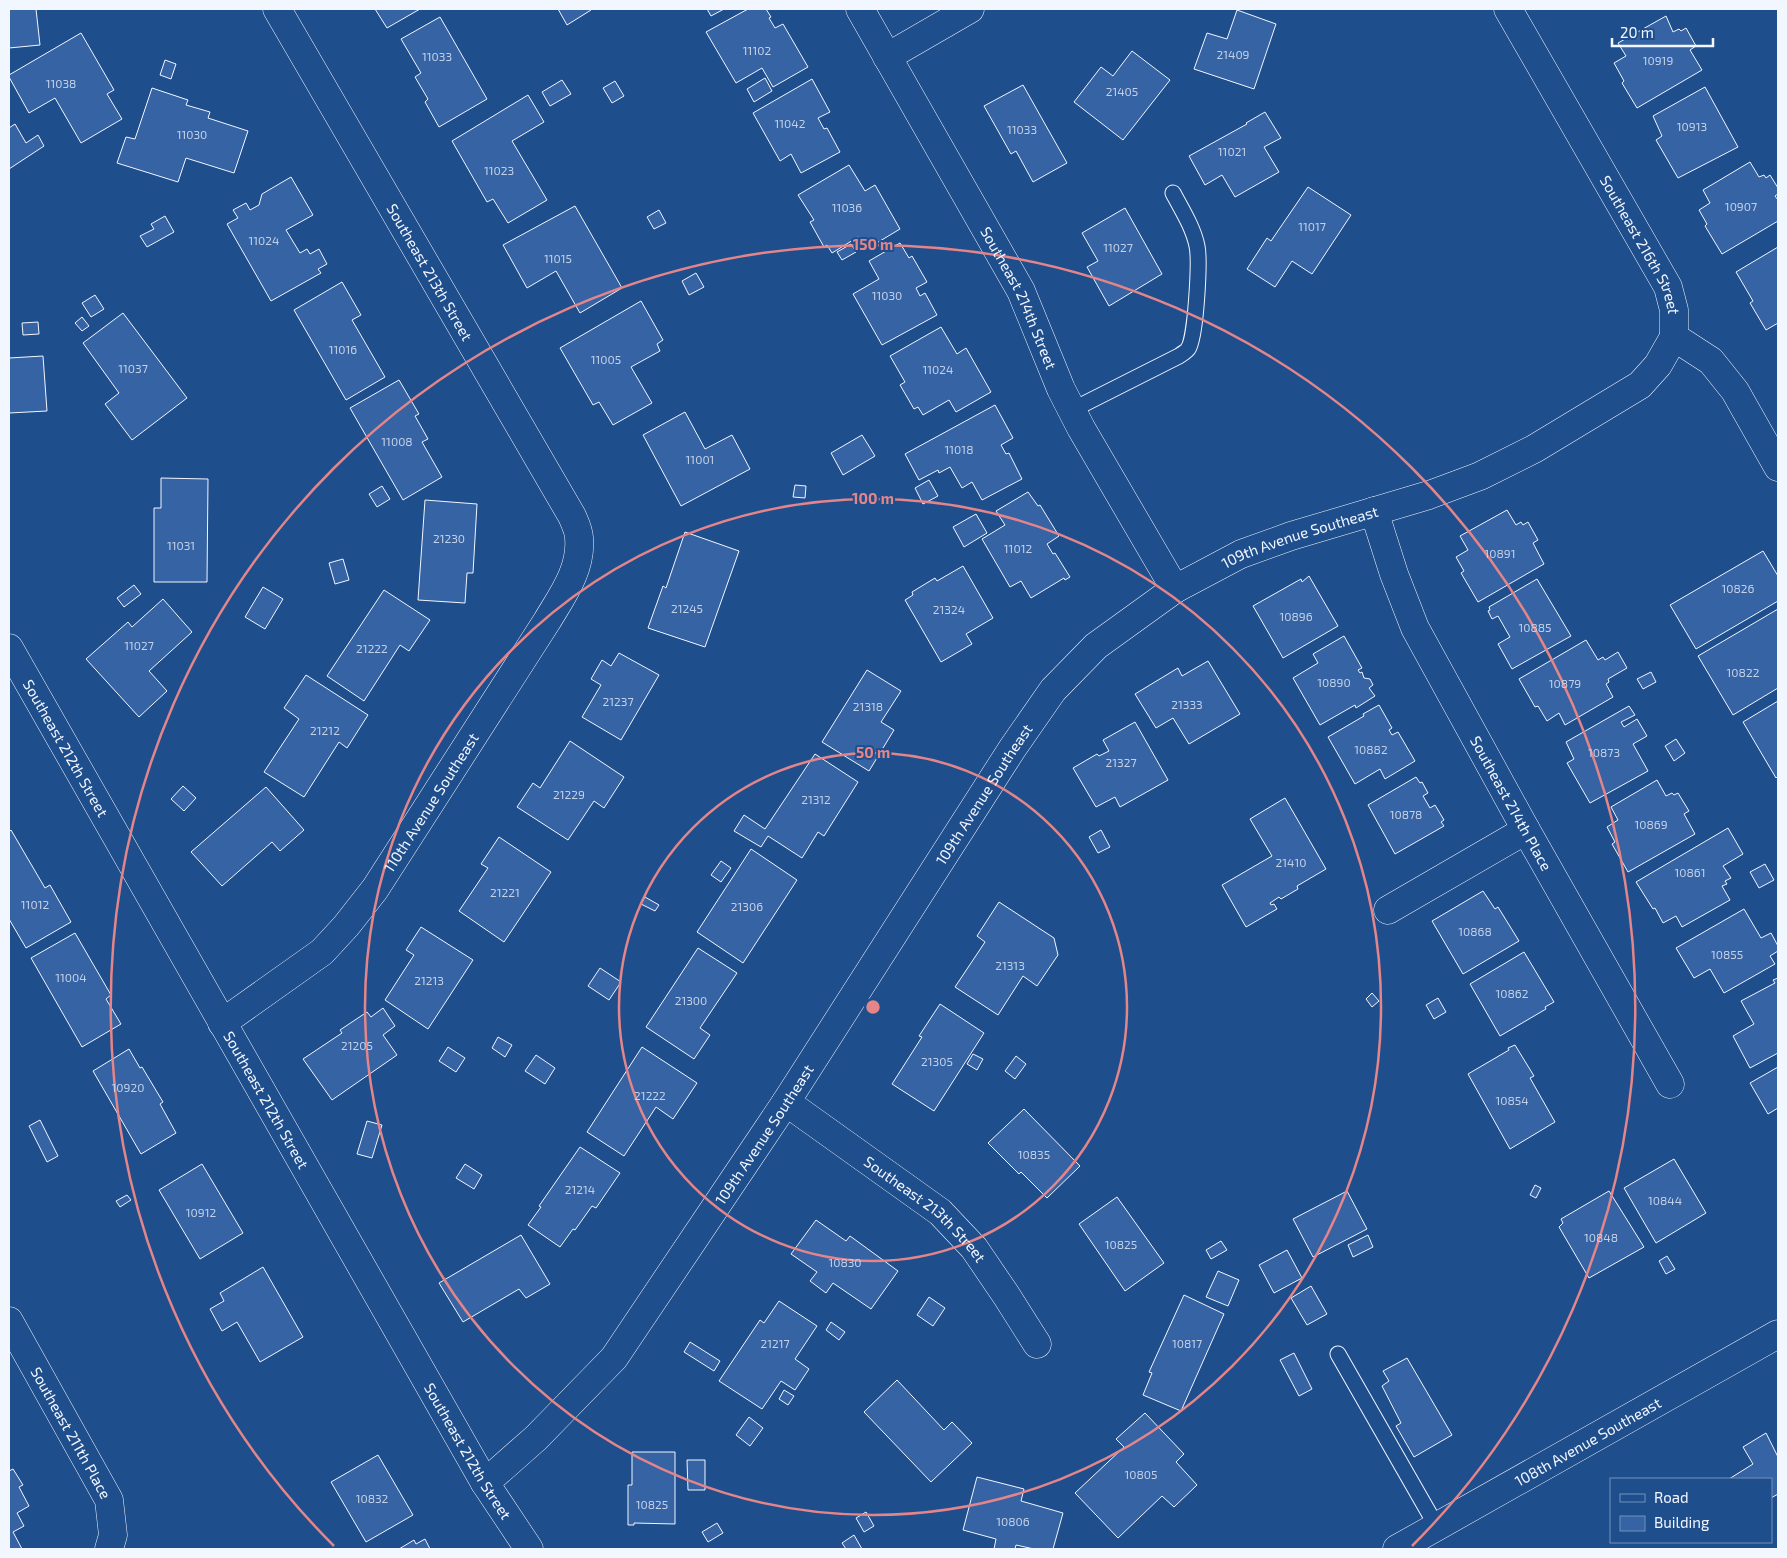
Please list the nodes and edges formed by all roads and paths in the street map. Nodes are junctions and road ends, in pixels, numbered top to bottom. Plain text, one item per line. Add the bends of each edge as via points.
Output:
1 (277, 9) edge
2 (860, 9) edge
3 (970, 9) edge
4 (1508, 9) edge
5 (887, 57) junction
6 (1173, 194) dead end
7 (1674, 337) junction
8 (1072, 410) junction
9 (1778, 467) edge
10 (1374, 511) junction
11 (579, 537) joint
12 (1175, 589) junction
13 (9, 648) edge
14 (1526, 830) junction
15 (1388, 910) dead end
16 (222, 1023) junction
17 (1670, 1084) dead end
18 (786, 1102) junction
19 (9, 1321) edge
20 (1778, 1334) edge
21 (1037, 1344) dead end
22 (1338, 1354) dead end
23 (485, 1483) junction
24 (1437, 1527) junction
25 (109, 1549) edge
26 (529, 1549) edge
27 (1397, 1549) edge

1 - 11 street, Southeast 213th Street via 572,516
2 - 5 street, Southeast 214th Street
3 - 5 street
4 - 7 street, Southeast 216th Street via 1668,287 1674,310
5 - 8 street, Southeast 214th Street via 1021,291
6 - 8 lane via 1198,247 1194,325 1188,349
7 - 9 street, Southeast 216th Street via 1712,360 1735,391
7 - 10 street, 109th Avenue Southeast via 1658,365 1640,385 1534,449 1480,476
8 - 12 street, Southeast 214th Street
10 - 12 street, 109th Avenue Southeast via 1241,554
10 - 14 street, Southeast 214th Place via 1415,628
11 - 16 street, 110th Avenue Southeast via 579,554 571,582 375,889 322,952
12 - 18 street, 109th Avenue Southeast via 1096,646 1053,690
13 - 16 street, Southeast 212th Street
14 - 15 street
14 - 17 street, Southeast 214th Place
16 - 23 street, Southeast 212th Street
18 - 21 street, Southeast 213th Street via 940,1212 974,1248
18 - 23 street, 109th Avenue Southeast via 614,1358 536,1438
19 - 25 street, Southeast 211th Place via 109,1500 113,1535
20 - 24 street, 108th Avenue Southeast
22 - 24 lane
23 - 26 street, Southeast 212th Street
24 - 27 street, 108th Avenue Southeast

